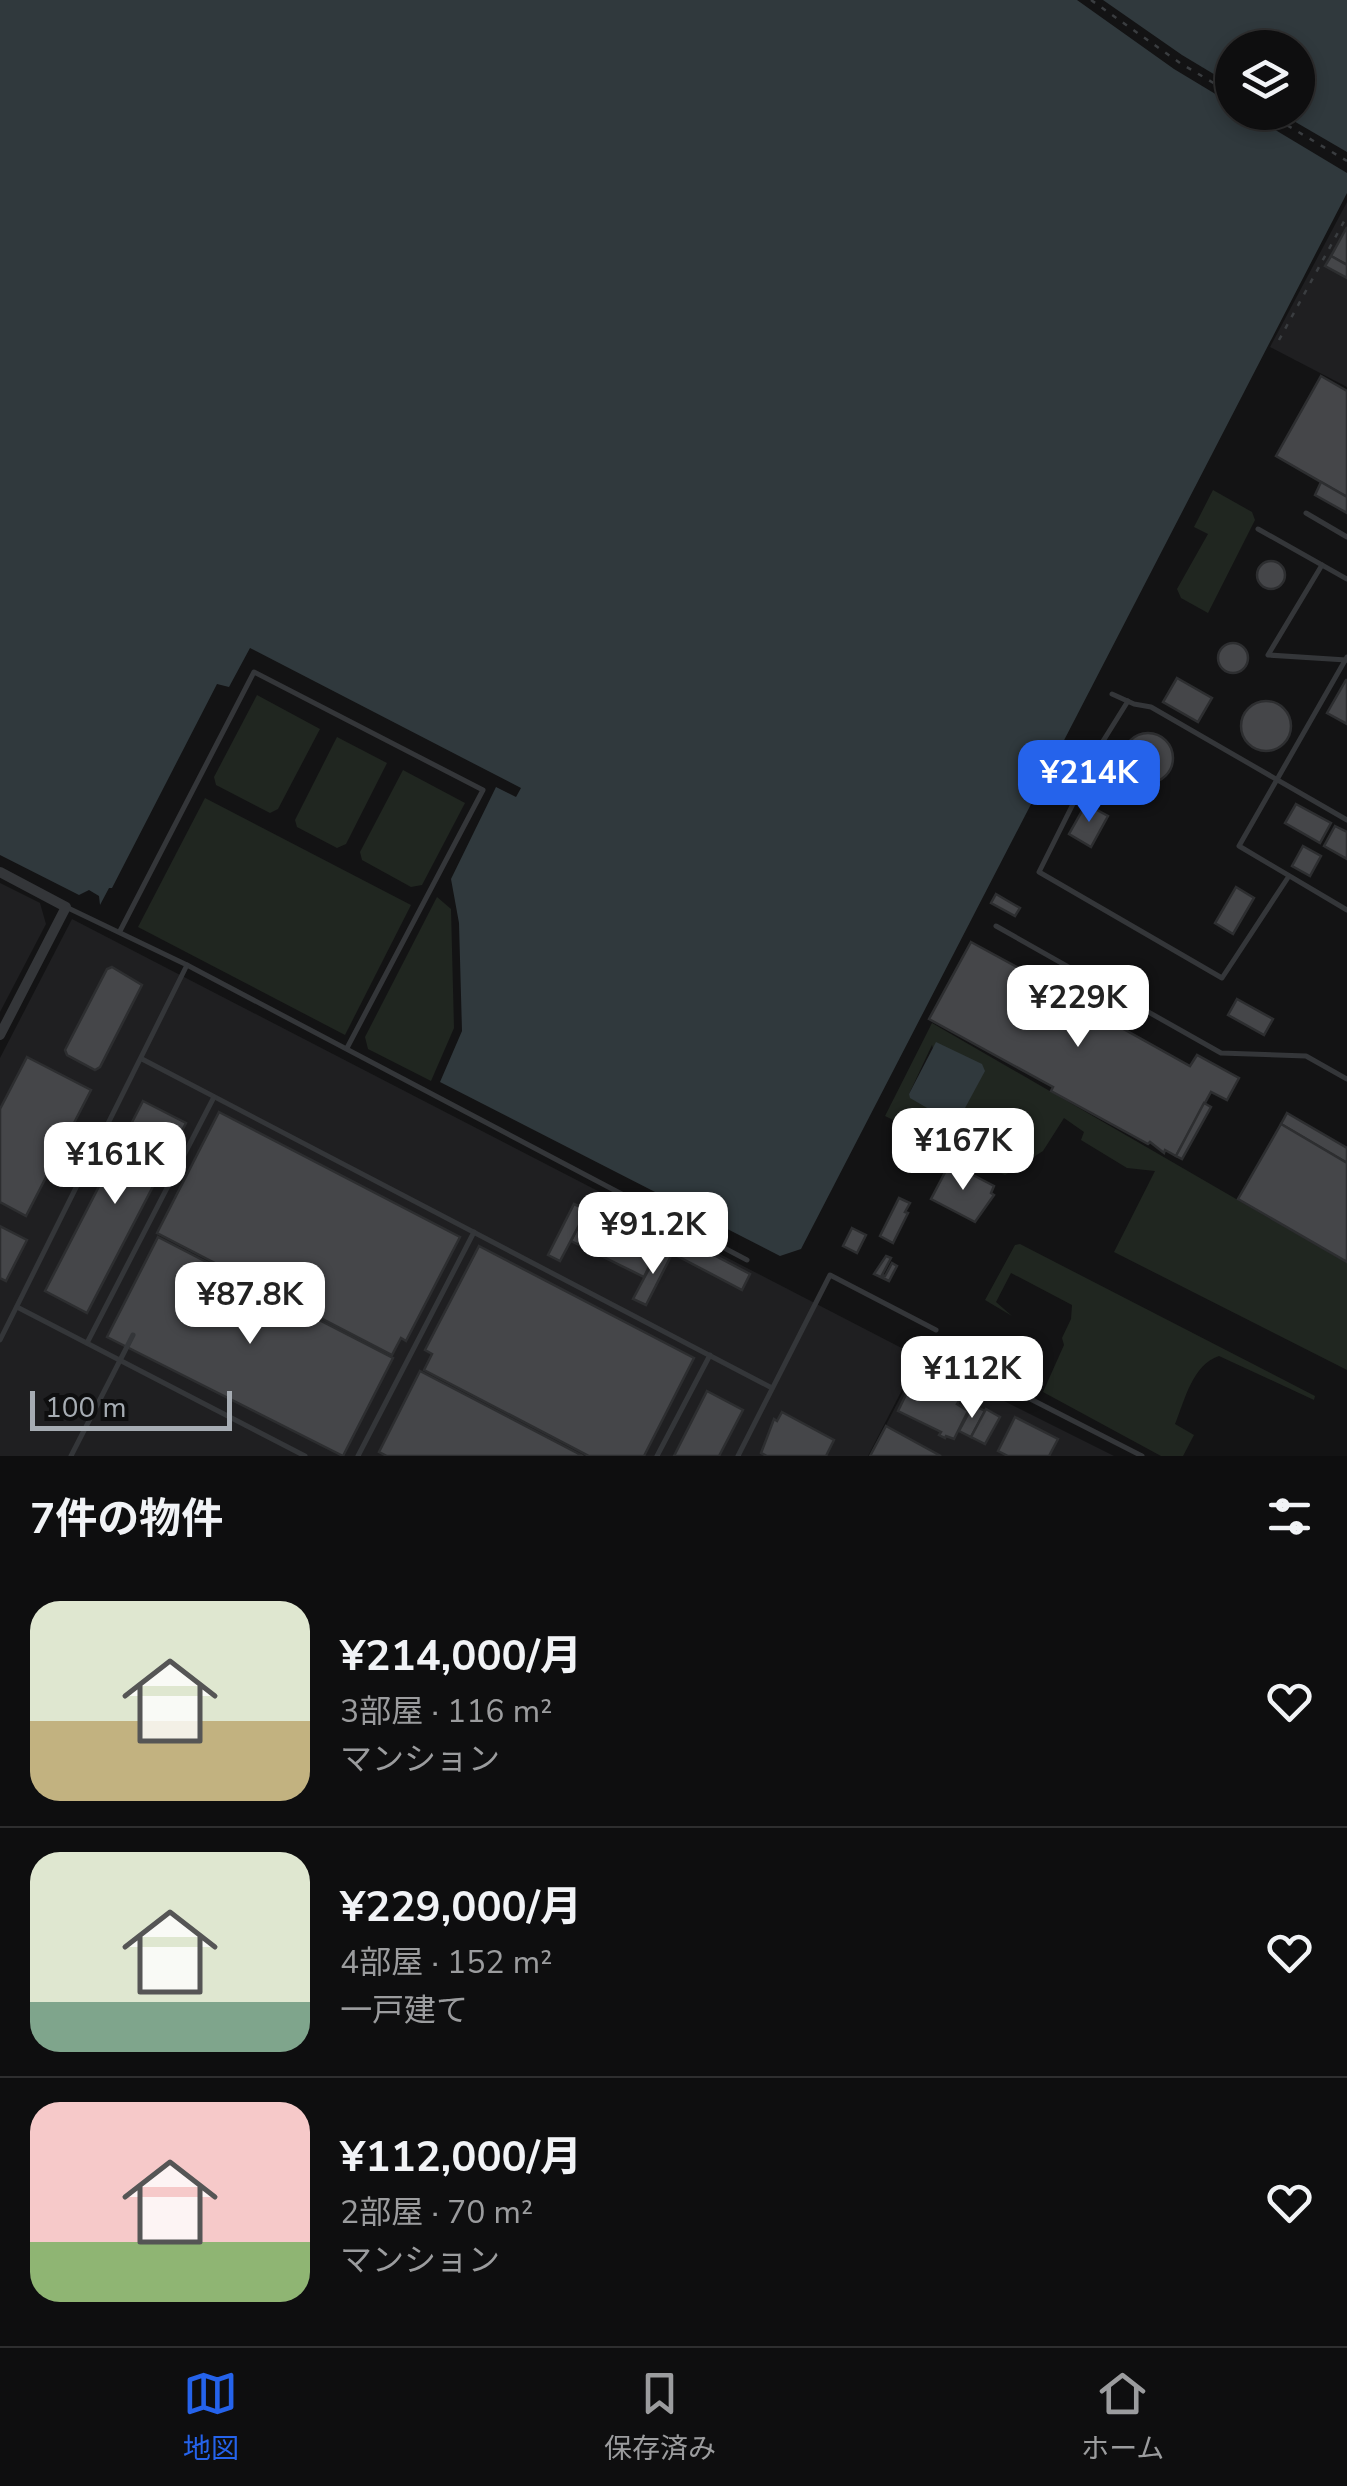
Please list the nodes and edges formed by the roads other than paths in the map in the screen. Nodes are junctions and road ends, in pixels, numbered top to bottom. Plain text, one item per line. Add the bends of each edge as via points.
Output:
1 (1306, 513) dead end
2 (1258, 529) dead end
3 (1347, 537) edge
4 (1322, 565) junction
5 (1347, 579) edge
6 (1346, 659) edge
7 (1112, 694) dead end
8 (1128, 701) junction
9 (1277, 780) junction
10 (1347, 820) edge
11 (0, 872) edge
12 (1289, 876) junction
13 (66, 907) junction
14 (1347, 910) edge
15 (996, 926) dead end
16 (120, 931) junction
17 (188, 966) junction
18 (0, 1035) edge
19 (346, 1048) junction
20 (142, 1059) junction
21 (1347, 1079) edge
22 (214, 1097) junction
23 (474, 1232) junction
24 (747, 1260) dead end
25 (17, 1307) junction
26 (936, 1330) dead end
27 (133, 1335) dead end
28 (0, 1340) edge
29 (86, 1343) junction
30 (710, 1356) junction
31 (962, 1364) dead end
32 (772, 1388) junction
33 (71, 1456) edge
34 (306, 1456) edge
35 (358, 1456) edge
36 (657, 1456) edge
37 (738, 1456) edge
38 (1142, 1456) edge

1 - 3 lane
2 - 4 lane
4 - 5 lane
4 - 6 lane via 1268,656
6 - 9 lane
7 - 8 lane
8 - 9 lane
8 - 12 lane via 1090,762 1039,872 1222,978
9 - 10 lane
9 - 12 lane via 1239,846
11 - 13 street
12 - 14 lane
13 - 16 lane
13 - 18 street
15 - 21 lane via 1220,1053 1306,1056
16 - 17 lane
16 - 19 lane via 254,672 483,790
17 - 19 lane
17 - 20 lane
19 - 24 lane
20 - 22 lane
20 - 25 lane
22 - 23 lane
22 - 29 lane
23 - 30 lane
23 - 35 lane
25 - 28 lane
25 - 29 lane
26 - 32 lane via 830,1275
27 - 33 lane, bridge
29 - 34 lane
30 - 32 lane
30 - 36 lane
31 - 38 lane
32 - 37 lane

